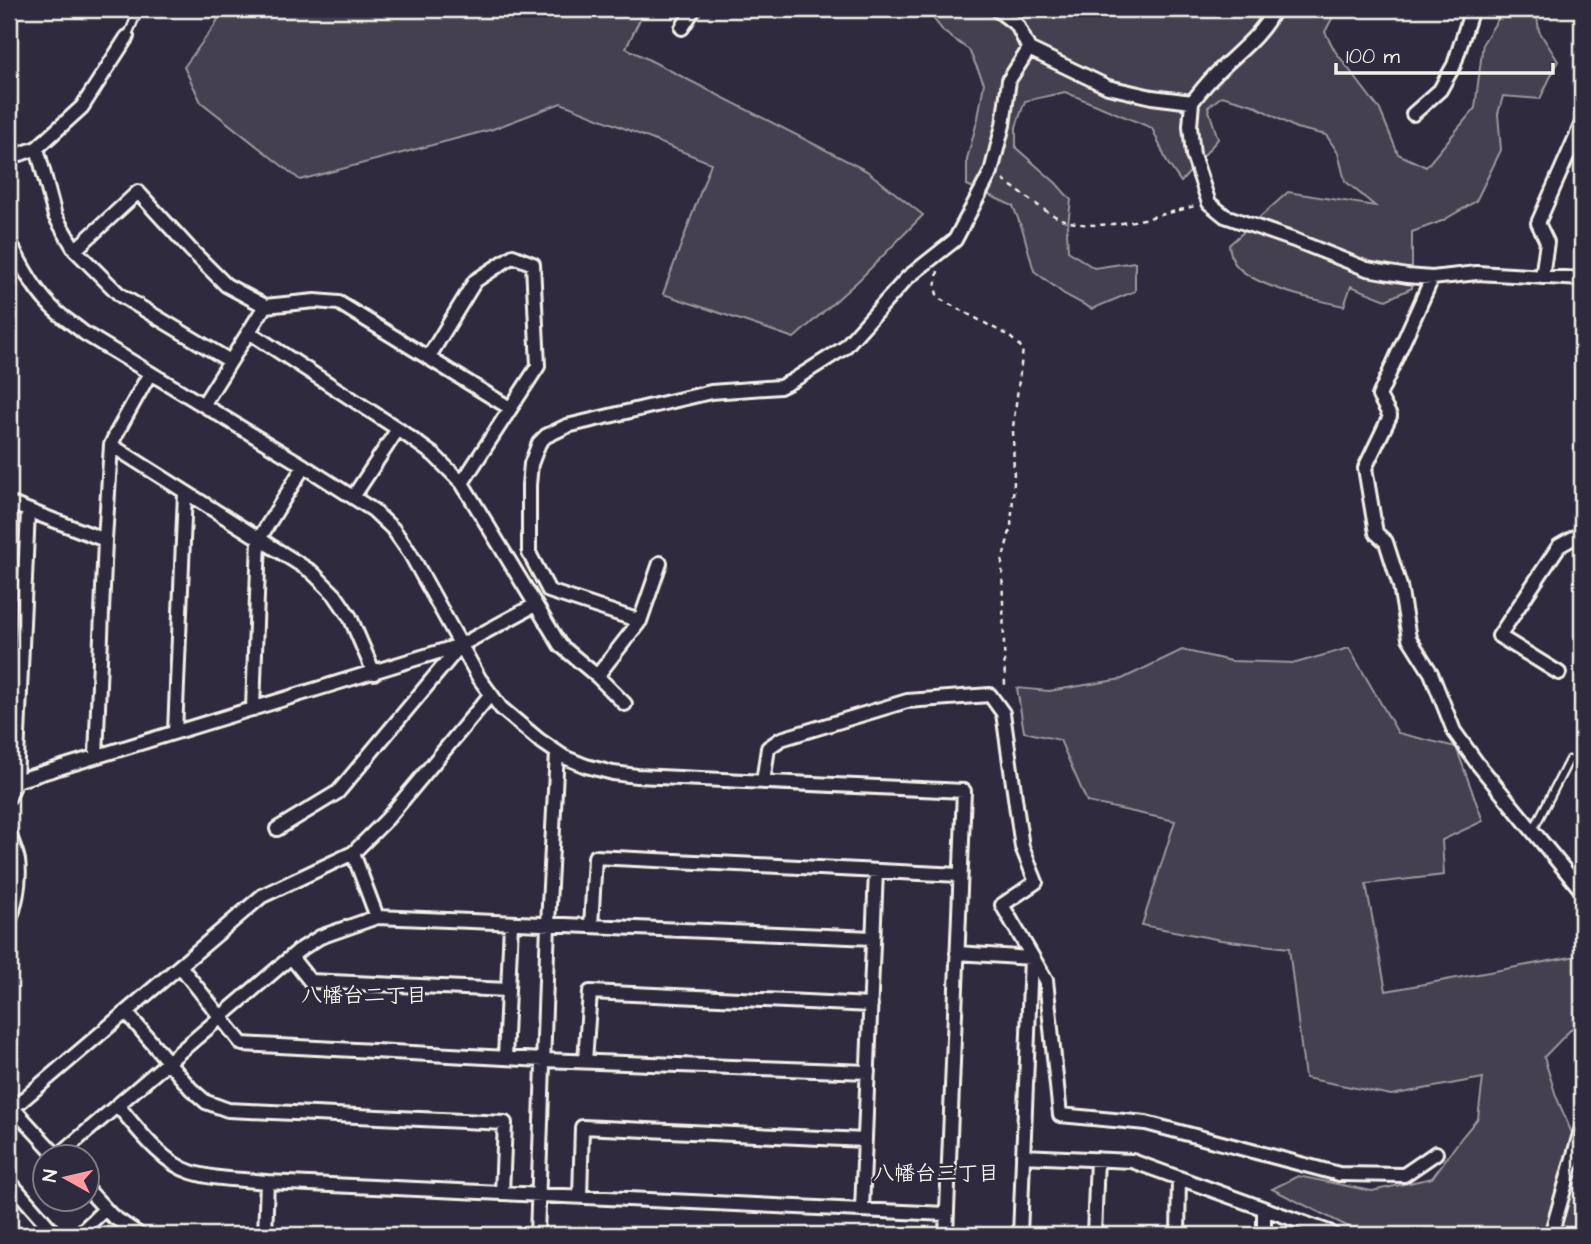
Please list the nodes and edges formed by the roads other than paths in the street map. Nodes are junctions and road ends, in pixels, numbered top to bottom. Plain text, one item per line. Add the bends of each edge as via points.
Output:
1 (139, 9) edge
2 (694, 9) edge
3 (996, 9) edge
4 (1274, 9) edge
5 (1472, 9) edge
6 (682, 29) dead end
7 (127, 37) joint
8 (1030, 49) junction
9 (1192, 102) junction
10 (1413, 114) dead end
11 (1582, 123) edge
12 (37, 148) junction
13 (9, 158) edge
14 (9, 240) edge
15 (75, 250) junction
16 (1581, 276) edge
17 (1542, 277) junction
18 (1432, 278) junction
19 (265, 306) junction
20 (249, 332) junction
21 (428, 358) junction
22 (230, 361) junction
23 (150, 373) junction
24 (203, 405) junction
25 (510, 408) junction
26 (398, 429) junction
27 (111, 446) junction
28 (304, 466) junction
29 (462, 482) junction
30 (185, 493) junction
31 (353, 497) junction
32 (9, 503) edge
33 (28, 511) junction
34 (1582, 533) edge
35 (259, 539) junction
36 (105, 540) junction
37 (660, 563) dead end
38 (535, 605) junction
39 (640, 621) junction
40 (461, 645) junction
41 (374, 673) junction
42 (1559, 673) dead end
43 (597, 676) junction
44 (491, 694) junction
45 (625, 704) dead end
46 (253, 709) junction
47 (14, 723) edge
48 (175, 732) junction
49 (557, 752) junction
50 (96, 756) junction
51 (1569, 760) dead end
52 (16, 781) junction
53 (763, 782) junction
54 (9, 797) edge
55 (277, 829) dead end
56 (1533, 830) junction
57 (9, 833) edge
58 (353, 853) junction
59 (876, 871) junction
60 (960, 874) junction
61 (1582, 891) edge
62 (377, 917) junction
63 (9, 923) edge
64 (511, 923) junction
65 (548, 924) junction
66 (591, 926) junction
67 (873, 938) junction
68 (957, 953) junction
69 (291, 957) junction
70 (1031, 958) junction
71 (180, 966) junction
72 (508, 990) junction
73 (871, 1005) junction
74 (126, 1012) junction
75 (221, 1017) junction
76 (505, 1058) junction
77 (544, 1060) junction
78 (585, 1061) junction
79 (168, 1062) junction
80 (868, 1072) junction
81 (118, 1106) junction
82 (1582, 1127) edge
83 (865, 1140) junction
84 (44, 1142) edge
85 (75, 1142) edge
86 (1436, 1153) dead end
87 (1023, 1156) junction
88 (1097, 1159) junction
89 (1180, 1178) junction
90 (9, 1181) edge
91 (267, 1182) junction
92 (502, 1193) junction
93 (538, 1195) junction
94 (580, 1196) junction
95 (102, 1206) edge
96 (105, 1209) junction
97 (1264, 1209) junction
98 (862, 1210) junction
99 (946, 1214) junction
100 (56, 1235) edge
101 (78, 1235) edge
102 (140, 1235) edge
103 (265, 1235) edge
104 (537, 1235) edge
105 (946, 1235) edge
106 (1020, 1235) edge
107 (1094, 1235) edge
108 (1178, 1235) edge
109 (1264, 1235) edge
110 (1333, 1235) edge
111 (1551, 1235) edge

1 - 7 lane
2 - 6 street
3 - 8 street via 1017,25
4 - 9 street
5 - 10 street via 1454,65 1440,90
7 - 12 street via 82,107
8 - 9 street via 1108,88
8 - 39 street via 1009,80 991,172 955,240 907,278 844,348 780,387 710,392 567,426 539,443 528,485 529,553 549,591
9 - 18 street via 1193,155 1209,203 1225,216 1367,269
11 - 17 street via 1538,223 1547,242
12 - 13 street
12 - 15 street via 55,216
14 - 23 street via 20,264 57,312
15 - 19 street via 138,192 226,285
15 - 22 street via 120,295
16 - 17 street
17 - 18 street via 1477,273
18 - 56 street via 1379,396 1390,416 1365,468 1376,533 1386,542 1400,586 1409,638 1431,673 1454,731
19 - 20 street
19 - 21 street via 339,303
20 - 22 street
20 - 26 street
21 - 25 street
21 - 25 street via 475,281 513,256 533,264 538,366
22 - 24 street
23 - 24 street
23 - 27 street
24 - 28 street
25 - 29 street
26 - 29 street
26 - 31 street
27 - 30 street
27 - 36 street
28 - 31 street
28 - 35 street
29 - 38 street
30 - 35 street
30 - 48 street
31 - 40 street via 393,529
32 - 33 street
33 - 36 street
33 - 47 street
34 - 42 street via 1559,546 1499,636
35 - 41 street via 312,572 335,595 350,617
35 - 46 street
36 - 50 street
37 - 39 street
38 - 40 street
38 - 43 street via 561,645
39 - 43 street
40 - 41 street
40 - 44 street
40 - 55 street via 338,792
41 - 46 street
43 - 45 street
44 - 49 street via 501,708
44 - 58 street
46 - 48 street
47 - 52 street
48 - 50 street
49 - 53 street via 586,766 625,775
49 - 65 street
50 - 52 street
51 - 56 lane
52 - 54 street
53 - 60 street via 964,791
53 - 70 street via 768,748 781,738 907,701 990,695 1003,713 1021,847 1036,882 1002,905
56 - 61 street
57 - 63 street via 18,860 19,883
58 - 62 street
58 - 71 street via 262,896
59 - 60 street
59 - 66 street via 595,857
59 - 67 street
60 - 68 street
62 - 64 street
62 - 69 street via 320,937
64 - 65 street
64 - 72 street
65 - 66 street
65 - 77 street
66 - 67 street
67 - 73 street
68 - 70 street
68 - 99 street
69 - 72 street via 310,981
69 - 75 street
70 - 86 street via 1046,980 1060,1115 1146,1123 1339,1174 1404,1175
70 - 87 street
71 - 74 street
71 - 75 street
72 - 76 street
73 - 78 street via 590,992
73 - 80 street
74 - 79 street
74 - 84 street via 13,1108
75 - 76 street via 242,1044
75 - 79 street
76 - 77 street
77 - 78 street
77 - 93 street
78 - 80 street
79 - 81 street
79 - 92 street via 206,1102 228,1110 505,1124
80 - 83 street
81 - 85 street
81 - 91 street via 152,1145 188,1171
82 - 111 street
83 - 94 street via 582,1127
83 - 98 street
87 - 88 street
87 - 106 street
88 - 89 street via 1132,1161
88 - 107 street
89 - 97 street
89 - 108 street
90 - 100 street
91 - 92 street
91 - 103 street
92 - 93 street
93 - 94 street
93 - 104 street
94 - 98 street
95 - 96 street
96 - 101 street
96 - 102 street
97 - 109 street
97 - 110 street
98 - 99 street
99 - 105 street

